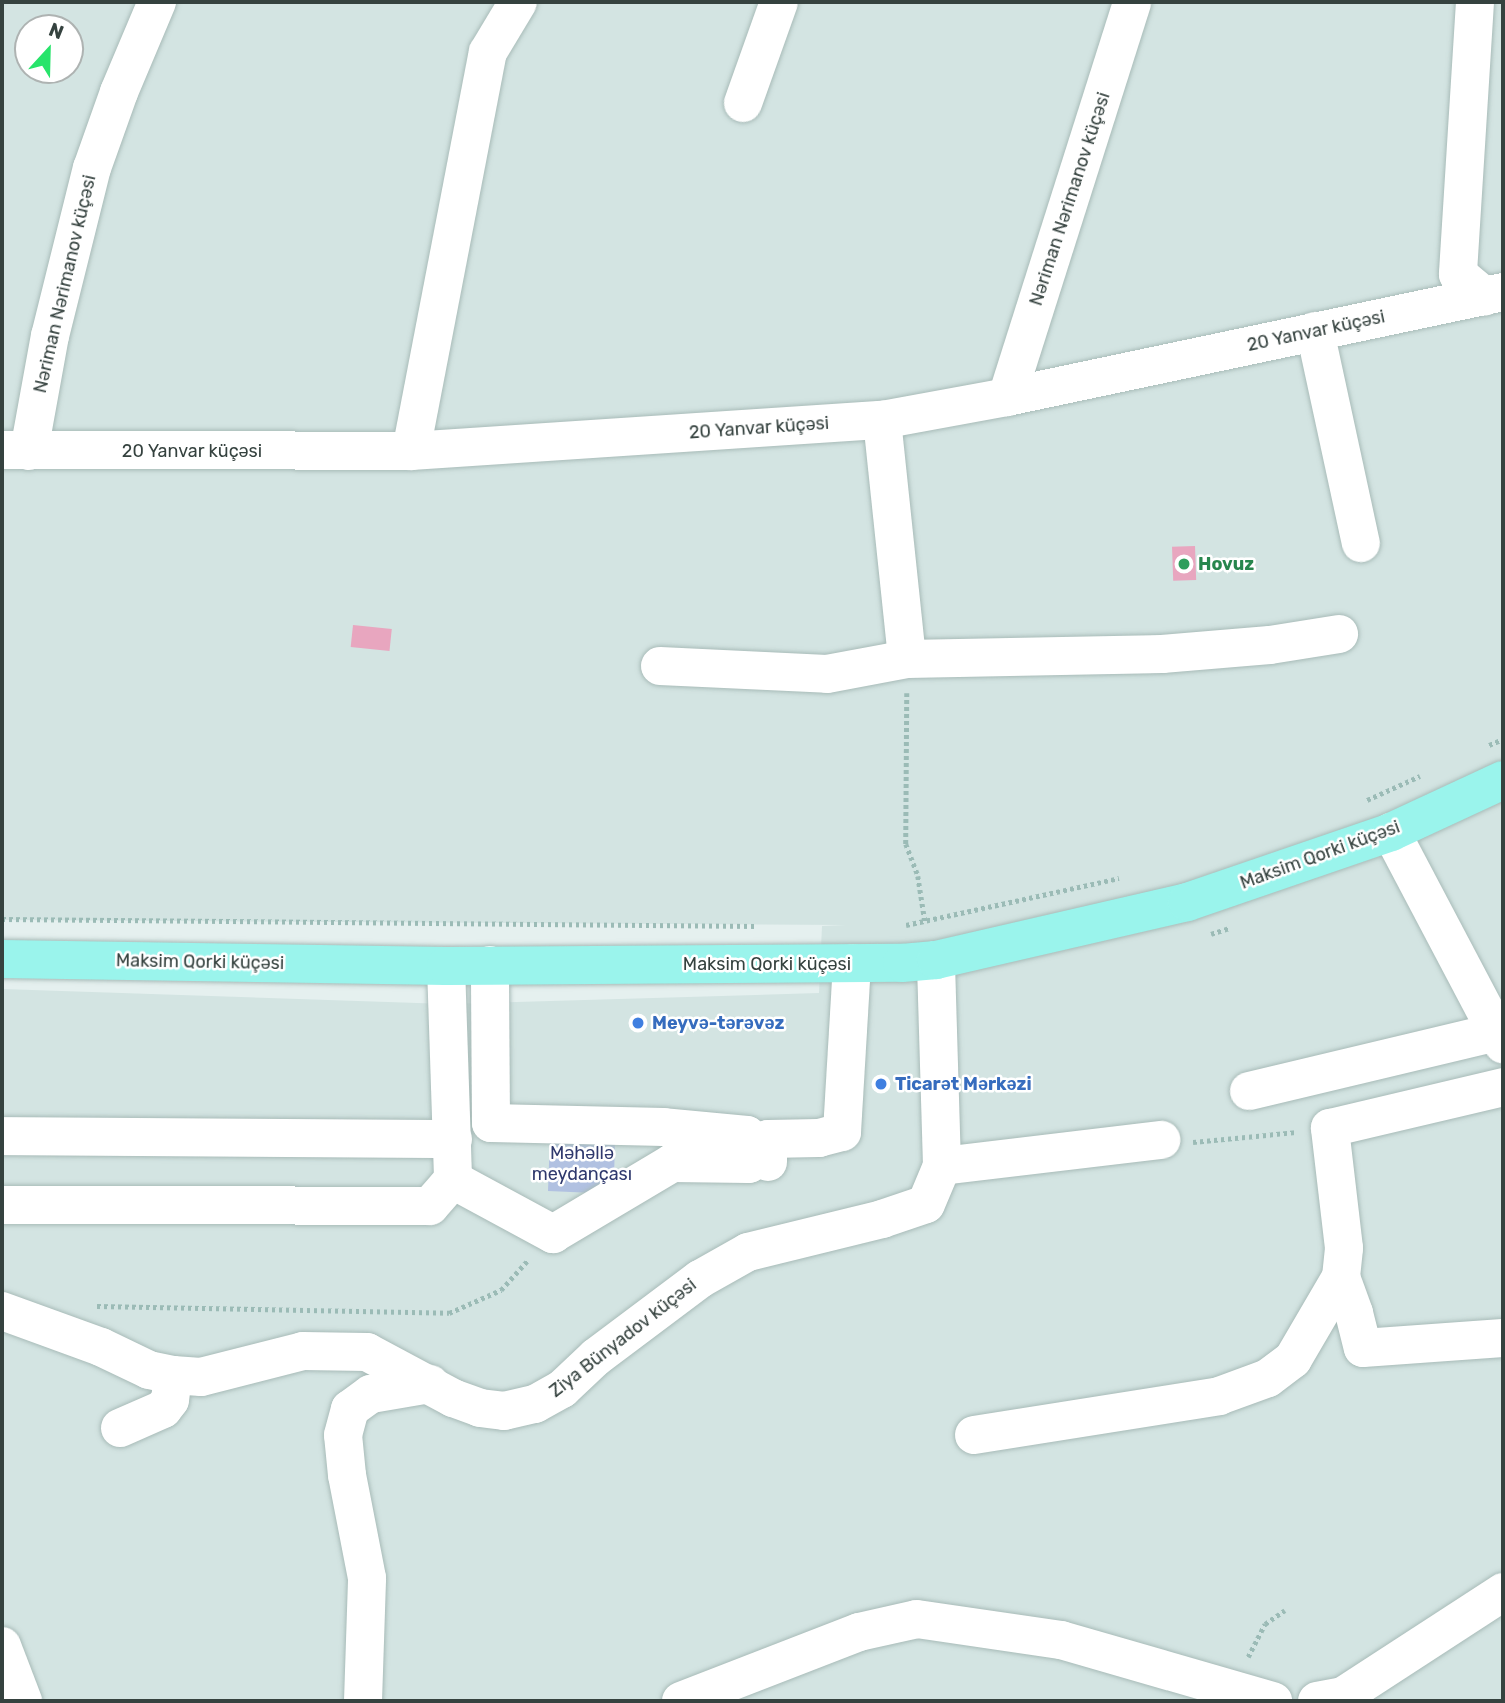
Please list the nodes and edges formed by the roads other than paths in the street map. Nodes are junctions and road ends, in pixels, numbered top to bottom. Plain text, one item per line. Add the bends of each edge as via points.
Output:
1 (157, 2) edge
2 (518, 2) edge
3 (779, 2) edge
4 (1132, 2) edge
5 (1475, 2) edge
6 (744, 103) dead end
7 (1494, 295) edge
8 (1315, 331) junction
9 (1007, 397) junction
10 (882, 420) junction
11 (16, 451) edge
12 (411, 451) junction
13 (1361, 543) dead end
14 (1339, 634) dead end
15 (907, 659) junction
16 (660, 666) dead end
17 (1503, 780) edge
18 (1391, 832) junction
19 (2, 959) edge
20 (936, 960) junction
21 (852, 963) junction
22 (489, 965) junction
23 (446, 966) junction
24 (1500, 1038) edge
25 (1503, 1087) edge
26 (1249, 1091) dead end
27 (2, 1136) edge
28 (453, 1139) junction
29 (1161, 1140) dead end
30 (768, 1162) dead end
31 (942, 1166) junction
32 (453, 1180) junction
33 (2, 1205) edge
34 (1340, 1278) junction
35 (2, 1311) edge
36 (1503, 1338) edge
37 (173, 1375) junction
38 (430, 1384) junction
39 (120, 1428) dead end
40 (974, 1435) dead end
41 (1503, 1592) edge
42 (2, 1646) edge
43 (23, 1701) edge
44 (363, 1701) edge
45 (681, 1701) edge
46 (1273, 1701) edge
47 (1317, 1701) edge

1 - 11 street, Nəriman Nərimanov küçəsi via 92,168
2 - 12 street via 488,52
3 - 6 street
4 - 9 street, Nəriman Nərimanov küçəsi
5 - 7 street via 1458,274
7 - 8 street, 20 Yanvar küçəsi
8 - 9 street, 20 Yanvar küçəsi
8 - 13 street
9 - 10 street, 20 Yanvar küçəsi
10 - 12 street, 20 Yanvar küçəsi
10 - 15 street
11 - 12 street, 20 Yanvar küçəsi
14 - 15 street via 1162,654
15 - 16 street via 827,674
17 - 18 main road, Maksim Qorki küçəsi
18 - 20 main road, Maksim Qorki küçəsi via 1187,902
18 - 24 street
19 - 23 main road, Maksim Qorki küçəsi
20 - 21 main road, Maksim Qorki küçəsi
20 - 31 street
21 - 22 main road, Maksim Qorki küçəsi
21 - 30 street via 842,1132 820,1138 768,1139
22 - 23 main road, Maksim Qorki küçəsi
22 - 32 street via 491,1123 664,1127 747,1135 749,1164 672,1163 553,1234
23 - 28 street
24 - 26 street
25 - 34 street via 1330,1128 1345,1248
27 - 28 street
28 - 32 street
29 - 31 street
31 - 38 street, Ziya Bünyadov küçəsi via 926,1204 748,1252 700,1279 596,1357 562,1389 535,1404 504,1411 480,1408
32 - 33 street via 430,1206
34 - 36 street via 1363,1348
34 - 40 street via 1293,1359 1268,1378 1219,1396
35 - 37 street, Ziya Bünyadov küçəsi via 149,1370
37 - 38 street, Ziya Bünyadov küçəsi via 201,1377 303,1351 367,1352
37 - 39 street via 170,1400 163,1409
38 - 44 street via 371,1394 350,1409 343,1435 367,1578
41 - 47 street via 1343,1696
42 - 43 street
45 - 46 street via 859,1632 917,1619 1061,1640

